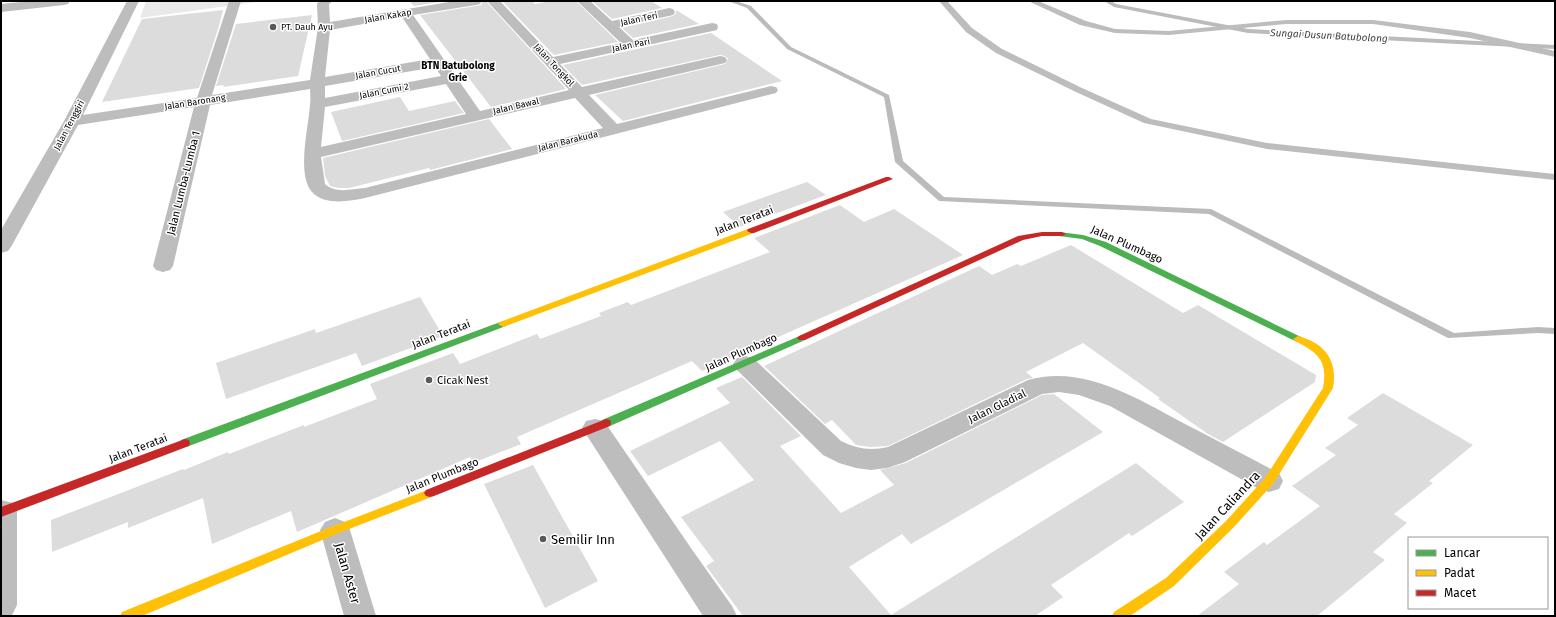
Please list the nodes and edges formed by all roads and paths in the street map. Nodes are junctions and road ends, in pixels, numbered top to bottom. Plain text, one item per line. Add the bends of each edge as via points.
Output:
1 (64, 1) edge
2 (133, 1) edge
3 (235, 1) edge
4 (325, 1) edge
5 (476, 1) edge
6 (494, 1) edge
7 (583, 1) edge
8 (943, 1) edge
9 (1032, 1) edge
10 (1, 8) edge
11 (669, 12) dead end
12 (405, 13) junction
13 (609, 25) junction
14 (324, 27) junction
15 (712, 28) dead end
16 (631, 45) junction
17 (1555, 54) edge
18 (720, 60) dead end
19 (438, 62) junction
20 (551, 62) junction
21 (450, 79) junction
22 (318, 82) junction
23 (771, 90) dead end
24 (579, 92) junction
25 (203, 101) junction
26 (318, 104) junction
27 (475, 115) junction
28 (72, 121) junction
29 (614, 130) junction
30 (312, 154) junction
31 (1555, 177) edge
32 (889, 179) dead end
33 (1, 247) edge
34 (163, 266) dead end
35 (744, 364) junction
36 (1328, 388) joint
37 (595, 428) junction
38 (1269, 481) junction
39 (2, 512) edge
40 (336, 530) junction
41 (1, 605) edge
42 (127, 616) edge
43 (360, 616) edge
44 (720, 616) edge
45 (1119, 616) edge

1 - 10 street
2 - 28 street, Jalan Tenggiri
3 - 25 street, Jalan Lumba-Lumba 1
4 - 14 street
5 - 12 street, Jalan Kakap
6 - 20 street, Jalan Tongkol
7 - 13 street
8 - 31 lane via 969,30 999,51 1148,121 1267,146
9 - 17 lane via 1083,23 1115,31 1170,33 1286,22 1374,22 1470,35
11 - 13 street, Jalan Teri
12 - 14 street, Jalan Kakap
12 - 19 street
13 - 16 street
14 - 22 street
15 - 16 street, Jalan Pari
16 - 20 street, Jalan Pari
18 - 24 street, Jalan Bawal
19 - 21 street
19 - 22 street, Jalan Cucut
20 - 24 street, Jalan Tongkol
21 - 26 street, Jalan Cumi 2
21 - 27 street
22 - 25 street, Jalan Baronang
22 - 26 street
23 - 29 street, Jalan Barakuda
24 - 27 street, Jalan Bawal
24 - 29 street, Jalan Tongkol
25 - 28 street, Jalan Baronang
25 - 34 street, Jalan Lumba-Lumba 1
26 - 30 street
27 - 30 street, Jalan Bawal
28 - 33 street, Jalan Tenggiri
29 - 30 street, Jalan Barakuda via 365,193 343,196 331,195 319,189
32 - 39 street, Jalan Teratai
35 - 36 street, Jalan Plumbago via 1022,238 1056,233 1075,235 1103,244 1308,344 1321,353 1329,364 1332,374
35 - 37 street, Jalan Plumbago
35 - 38 street, Jalan Gladial via 832,448 846,456 863,460 881,460 896,455 1037,386 1071,384 1096,390 1119,400
36 - 38 street, Jalan Caliandra
37 - 40 street, Jalan Plumbago
37 - 44 street
38 - 45 street, Jalan Caliandra via 1230,524 1170,582
39 - 41 street
40 - 42 street, Jalan Plumbago
40 - 43 street, Jalan Aster

